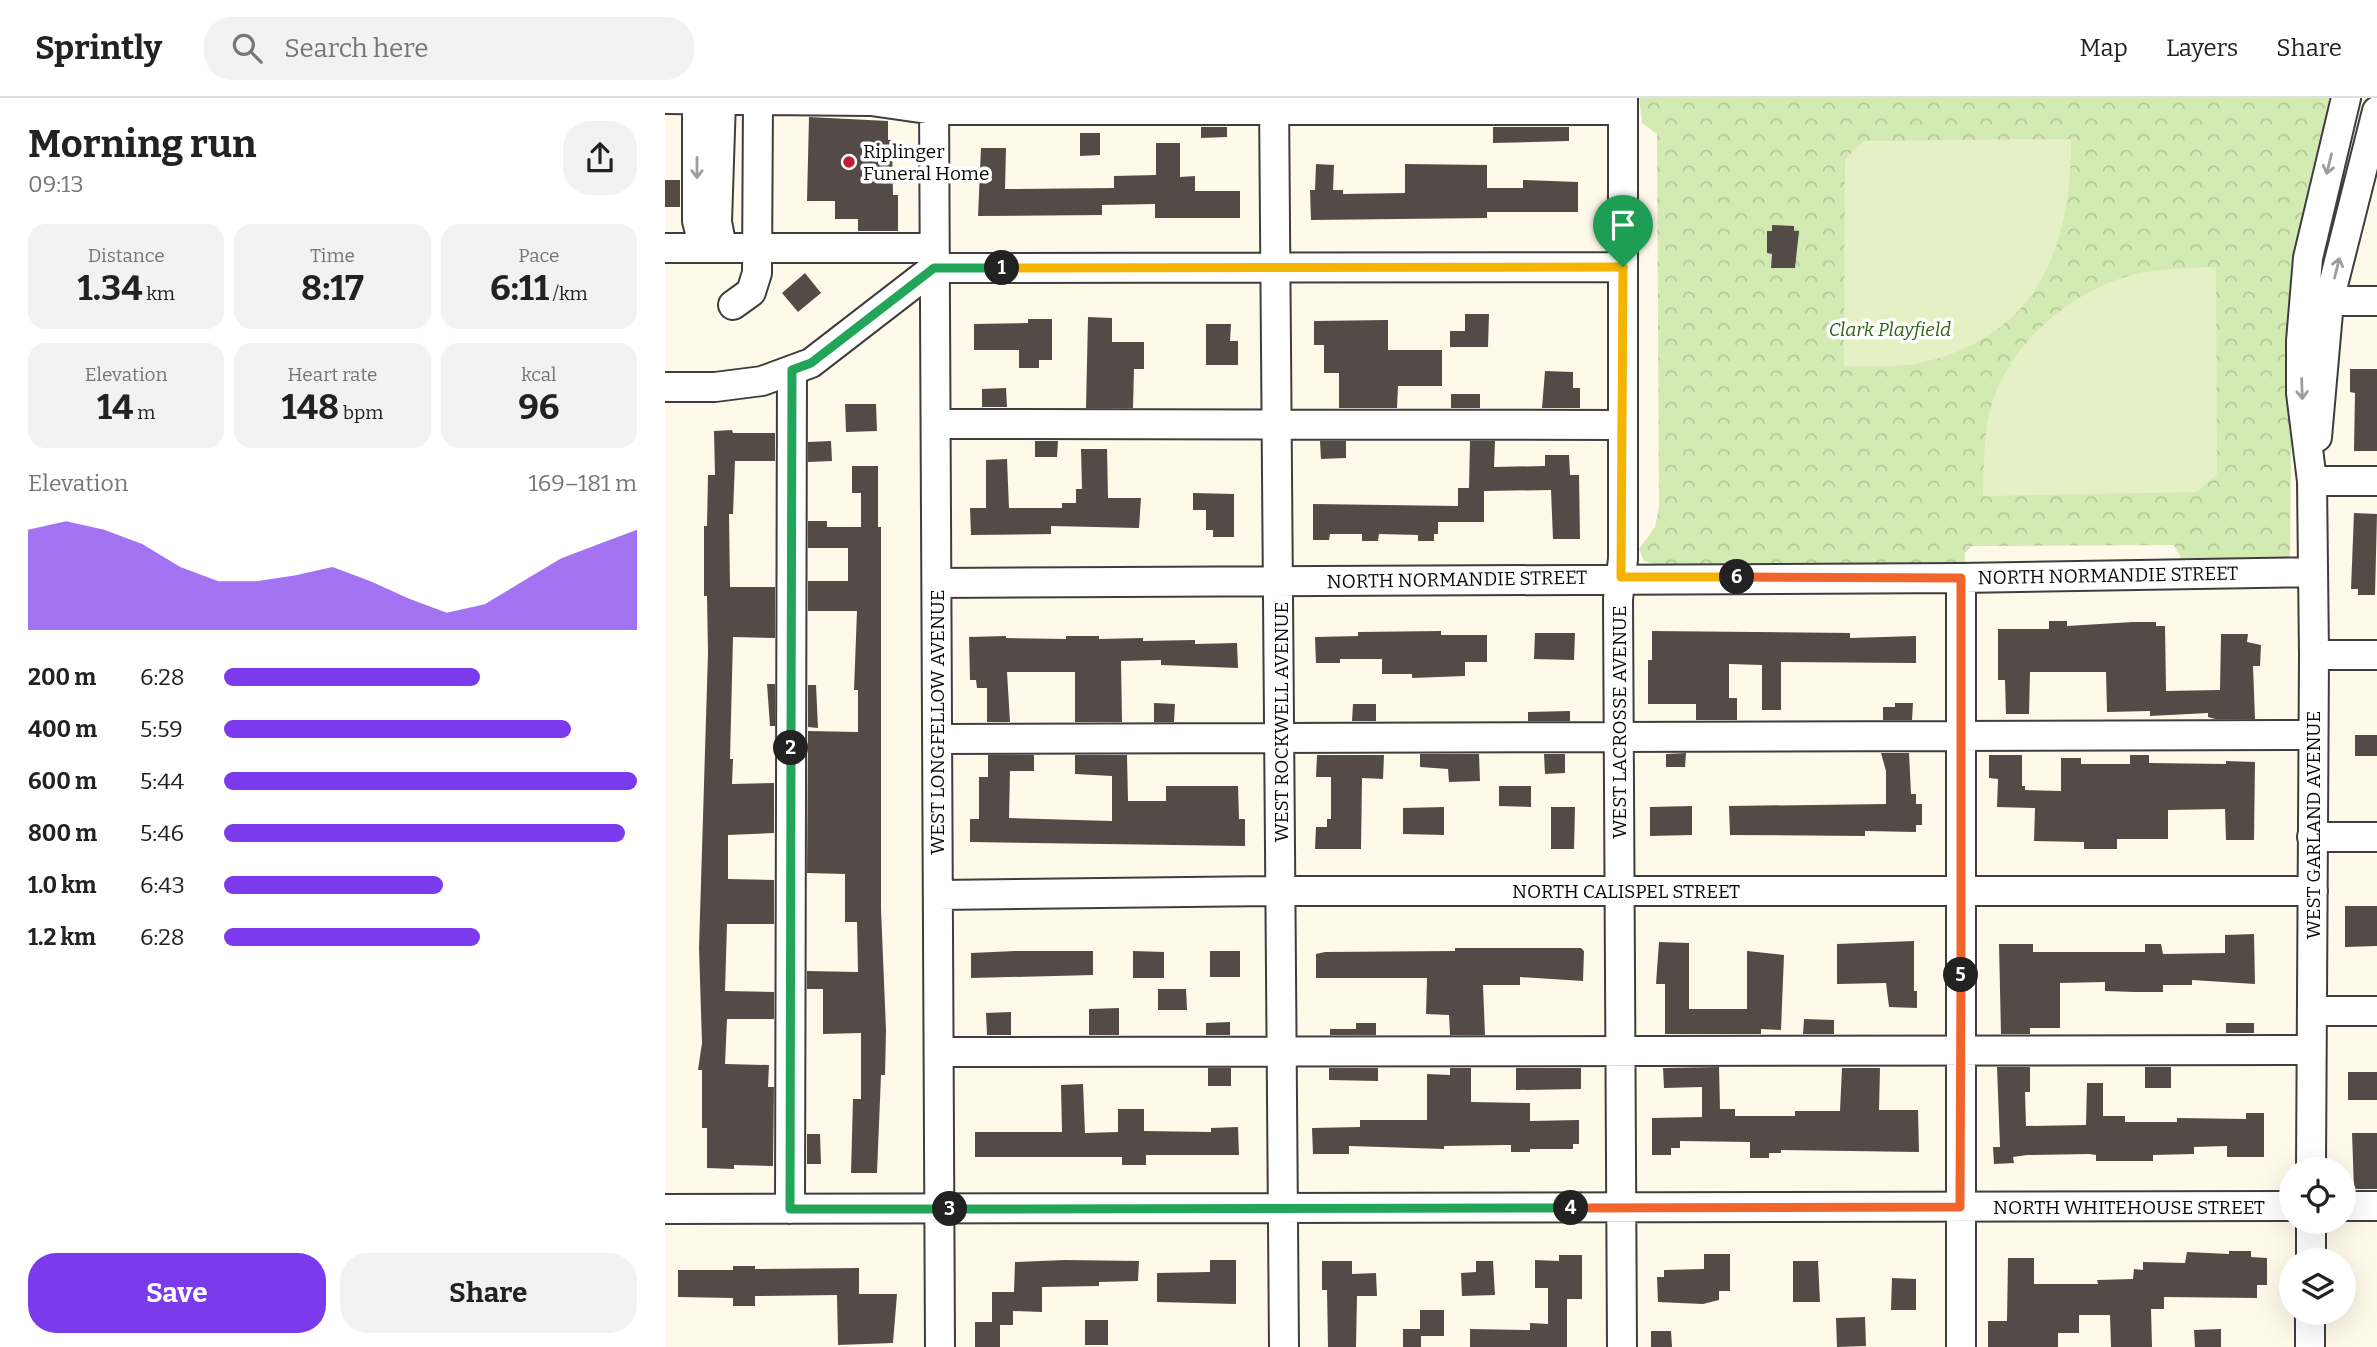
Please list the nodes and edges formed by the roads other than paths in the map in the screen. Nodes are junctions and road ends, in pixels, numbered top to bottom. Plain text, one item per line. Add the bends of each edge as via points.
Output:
1 (2346, 98) edge
2 (665, 99) edge
3 (705, 99) edge
4 (758, 100) junction
5 (934, 104) edge
6 (1274, 104) edge
7 (1500, 104) edge
8 (1623, 104) edge
9 (2376, 121) edge
10 (665, 248) edge
11 (713, 248) junction
12 (759, 248) junction
13 (934, 258) junction
14 (1623, 267) junction
15 (1275, 268) junction
16 (2316, 301) junction
17 (2377, 301) edge
18 (733, 305) dead end
19 (792, 370) junction
20 (665, 387) edge
21 (937, 424) junction
22 (1278, 425) junction
23 (1623, 425) junction
24 (2312, 481) junction
25 (2377, 481) edge
26 (2313, 572) junction
27 (1621, 577) junction
28 (1961, 578) junction
29 (1280, 581) junction
30 (937, 583) junction
31 (2377, 654) edge
32 (2314, 655) junction
33 (1618, 735) junction
34 (1961, 735) junction
35 (2313, 735) junction
36 (1281, 736) junction
37 (938, 739) junction
38 (2377, 836) edge
39 (2312, 838) junction
40 (1961, 890) junction
41 (1282, 891) junction
42 (1619, 891) junction
43 (2313, 891) junction
44 (938, 895) junction
45 (2312, 1011) junction
46 (2377, 1011) edge
47 (1961, 1050) junction
48 (2311, 1050) junction
49 (1620, 1051) junction
50 (939, 1052) junction
51 (1283, 1052) junction
52 (2311, 1157) edge
53 (2279, 1206) edge
54 (2356, 1206) edge
55 (2377, 1206) edge
56 (1621, 1207) junction
57 (1960, 1207) junction
58 (665, 1209) edge
59 (790, 1209) junction
60 (940, 1209) junction
61 (1284, 1209) junction
62 (2310, 1325) edge
63 (940, 1347) edge
64 (1284, 1347) edge
65 (1622, 1347) edge
66 (1961, 1347) edge
67 (2310, 1347) edge

1 -> 16 street, WEST GARLAND AVENUE via 2308,258
2 - 3 street
3 - 4 street
3 -> 11 street via 697,221
4 - 5 street
4 - 12 street
5 - 6 street
5 - 13 street, WEST LONGFELLOW AVENUE
6 - 7 street
6 - 15 street, WEST ROCKWELL AVENUE
7 - 8 street
8 - 14 street, WEST LACROSSE AVENUE
16 -> 9 street, WEST GARLAND AVENUE
10 - 11 street
11 - 12 street
12 - 13 street
12 - 18 street via 751,292
13 - 15 street
13 - 19 street via 822,355
13 - 21 street, WEST LONGFELLOW AVENUE
14 - 15 street
14 - 23 street, WEST LACROSSE AVENUE
15 - 22 street, WEST ROCKWELL AVENUE
16 - 17 street
16 - 24 street, WEST GARLAND AVENUE via 2301,393
19 - 20 street via 762,381
19 - 59 street
21 - 22 street
21 - 30 street, WEST LONGFELLOW AVENUE
22 - 23 street
22 - 29 street, WEST ROCKWELL AVENUE
23 - 27 street, WEST LACROSSE AVENUE
24 - 25 street
24 - 26 street, WEST GARLAND AVENUE
26 - 28 street, NORTH NORMANDIE STREET
26 - 32 street, WEST GARLAND AVENUE
27 - 28 street, NORTH NORMANDIE STREET
27 - 29 street, NORTH NORMANDIE STREET
27 - 33 street, WEST LACROSSE AVENUE
28 - 34 street
29 - 30 street, NORTH NORMANDIE STREET
29 - 36 street, WEST ROCKWELL AVENUE
30 - 37 street, WEST LONGFELLOW AVENUE
31 - 32 street
32 - 35 street, WEST GARLAND AVENUE
33 - 34 street
33 - 36 street
33 - 42 street, WEST LACROSSE AVENUE
34 - 35 street
34 - 40 street
35 - 39 street, WEST GARLAND AVENUE
36 - 37 street
36 - 41 street, WEST ROCKWELL AVENUE
37 - 44 street, WEST LONGFELLOW AVENUE
38 - 39 street
39 - 43 street, WEST GARLAND AVENUE
40 - 42 street, NORTH CALISPEL STREET
40 - 43 street, NORTH CALISPEL STREET
40 - 47 street
41 - 42 street, NORTH CALISPEL STREET
41 - 44 street, NORTH CALISPEL STREET
41 - 51 street, WEST ROCKWELL AVENUE
42 - 49 street, WEST LACROSSE AVENUE
43 - 45 street, WEST GARLAND AVENUE
44 - 50 street, WEST LONGFELLOW AVENUE
45 - 46 street
45 - 48 street, WEST GARLAND AVENUE
47 - 48 street
47 - 49 street
47 - 57 street
48 - 52 street, WEST GARLAND AVENUE
49 - 51 street
49 - 56 street, WEST LACROSSE AVENUE
50 - 51 street
50 - 60 street, WEST LONGFELLOW AVENUE
51 - 61 street, WEST ROCKWELL AVENUE
53 - 57 street, NORTH WHITEHOUSE STREET
54 - 55 street
56 - 57 street, NORTH WHITEHOUSE STREET
56 - 61 street, NORTH WHITEHOUSE STREET
56 - 65 street, WEST LACROSSE AVENUE
57 - 66 street
58 - 59 street, NORTH WHITEHOUSE STREET
59 - 60 street, NORTH WHITEHOUSE STREET
60 - 61 street, NORTH WHITEHOUSE STREET
60 - 63 street, WEST LONGFELLOW AVENUE
61 - 64 street, WEST ROCKWELL AVENUE
62 - 67 street

